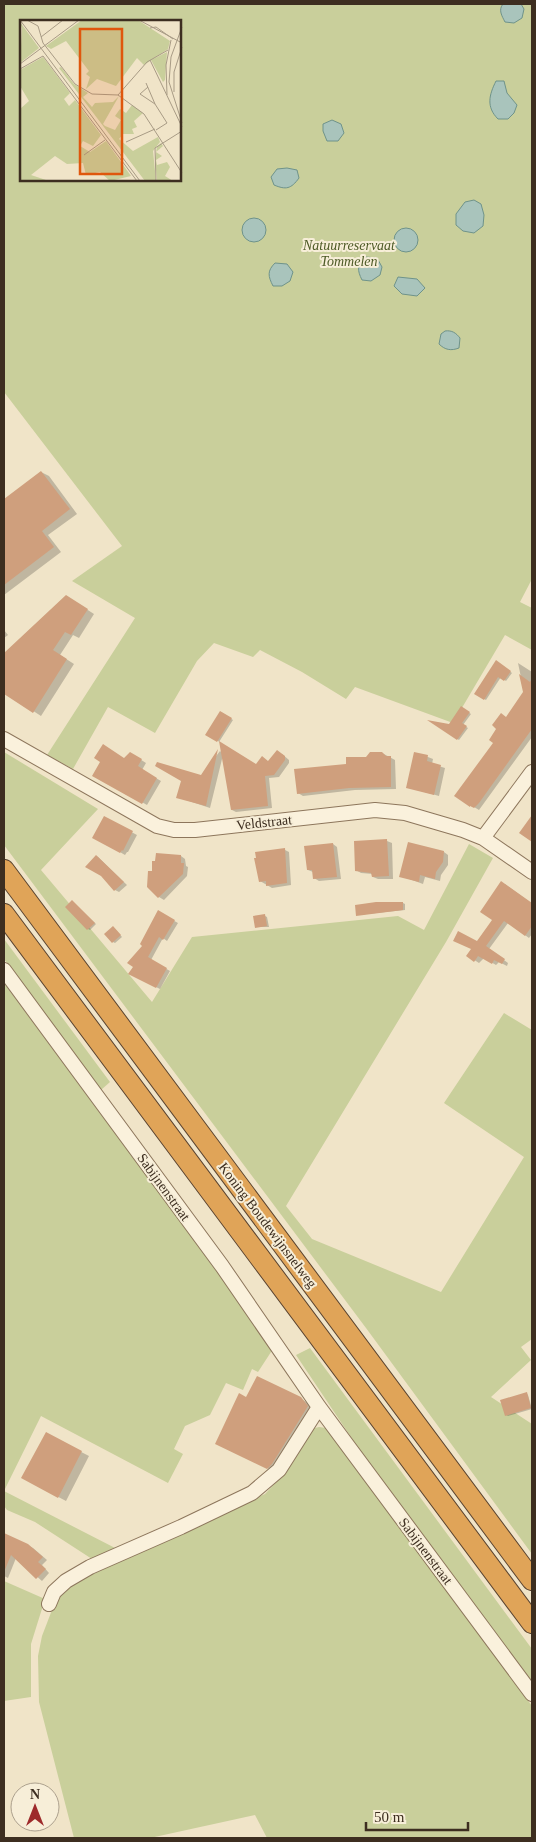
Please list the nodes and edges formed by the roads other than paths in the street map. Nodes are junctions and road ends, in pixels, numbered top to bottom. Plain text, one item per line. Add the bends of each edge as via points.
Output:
1 (4, 739) edge
2 (532, 772) edge
3 (483, 838) junction
4 (4, 870) edge
5 (532, 872) edge
6 (4, 914) edge
7 (4, 970) edge
8 (319, 1408) junction
9 (532, 1580) edge
10 (48, 1604) dead end
11 (532, 1623) edge
12 (532, 1694) edge

1 - 3 street, Veldstraat via 156,826 174,830 390,810
2 - 3 street
3 - 5 street, Veldstraat
4 - 9 highway, Koning Boudewijnsnelweg
6 - 11 highway, Koning Boudewijnsnelweg
7 - 8 street, Sabijnenstraat via 222,1266
8 - 10 street via 279,1470 252,1493 90,1567 66,1581 54,1592
8 - 12 street, Sabijnenstraat

